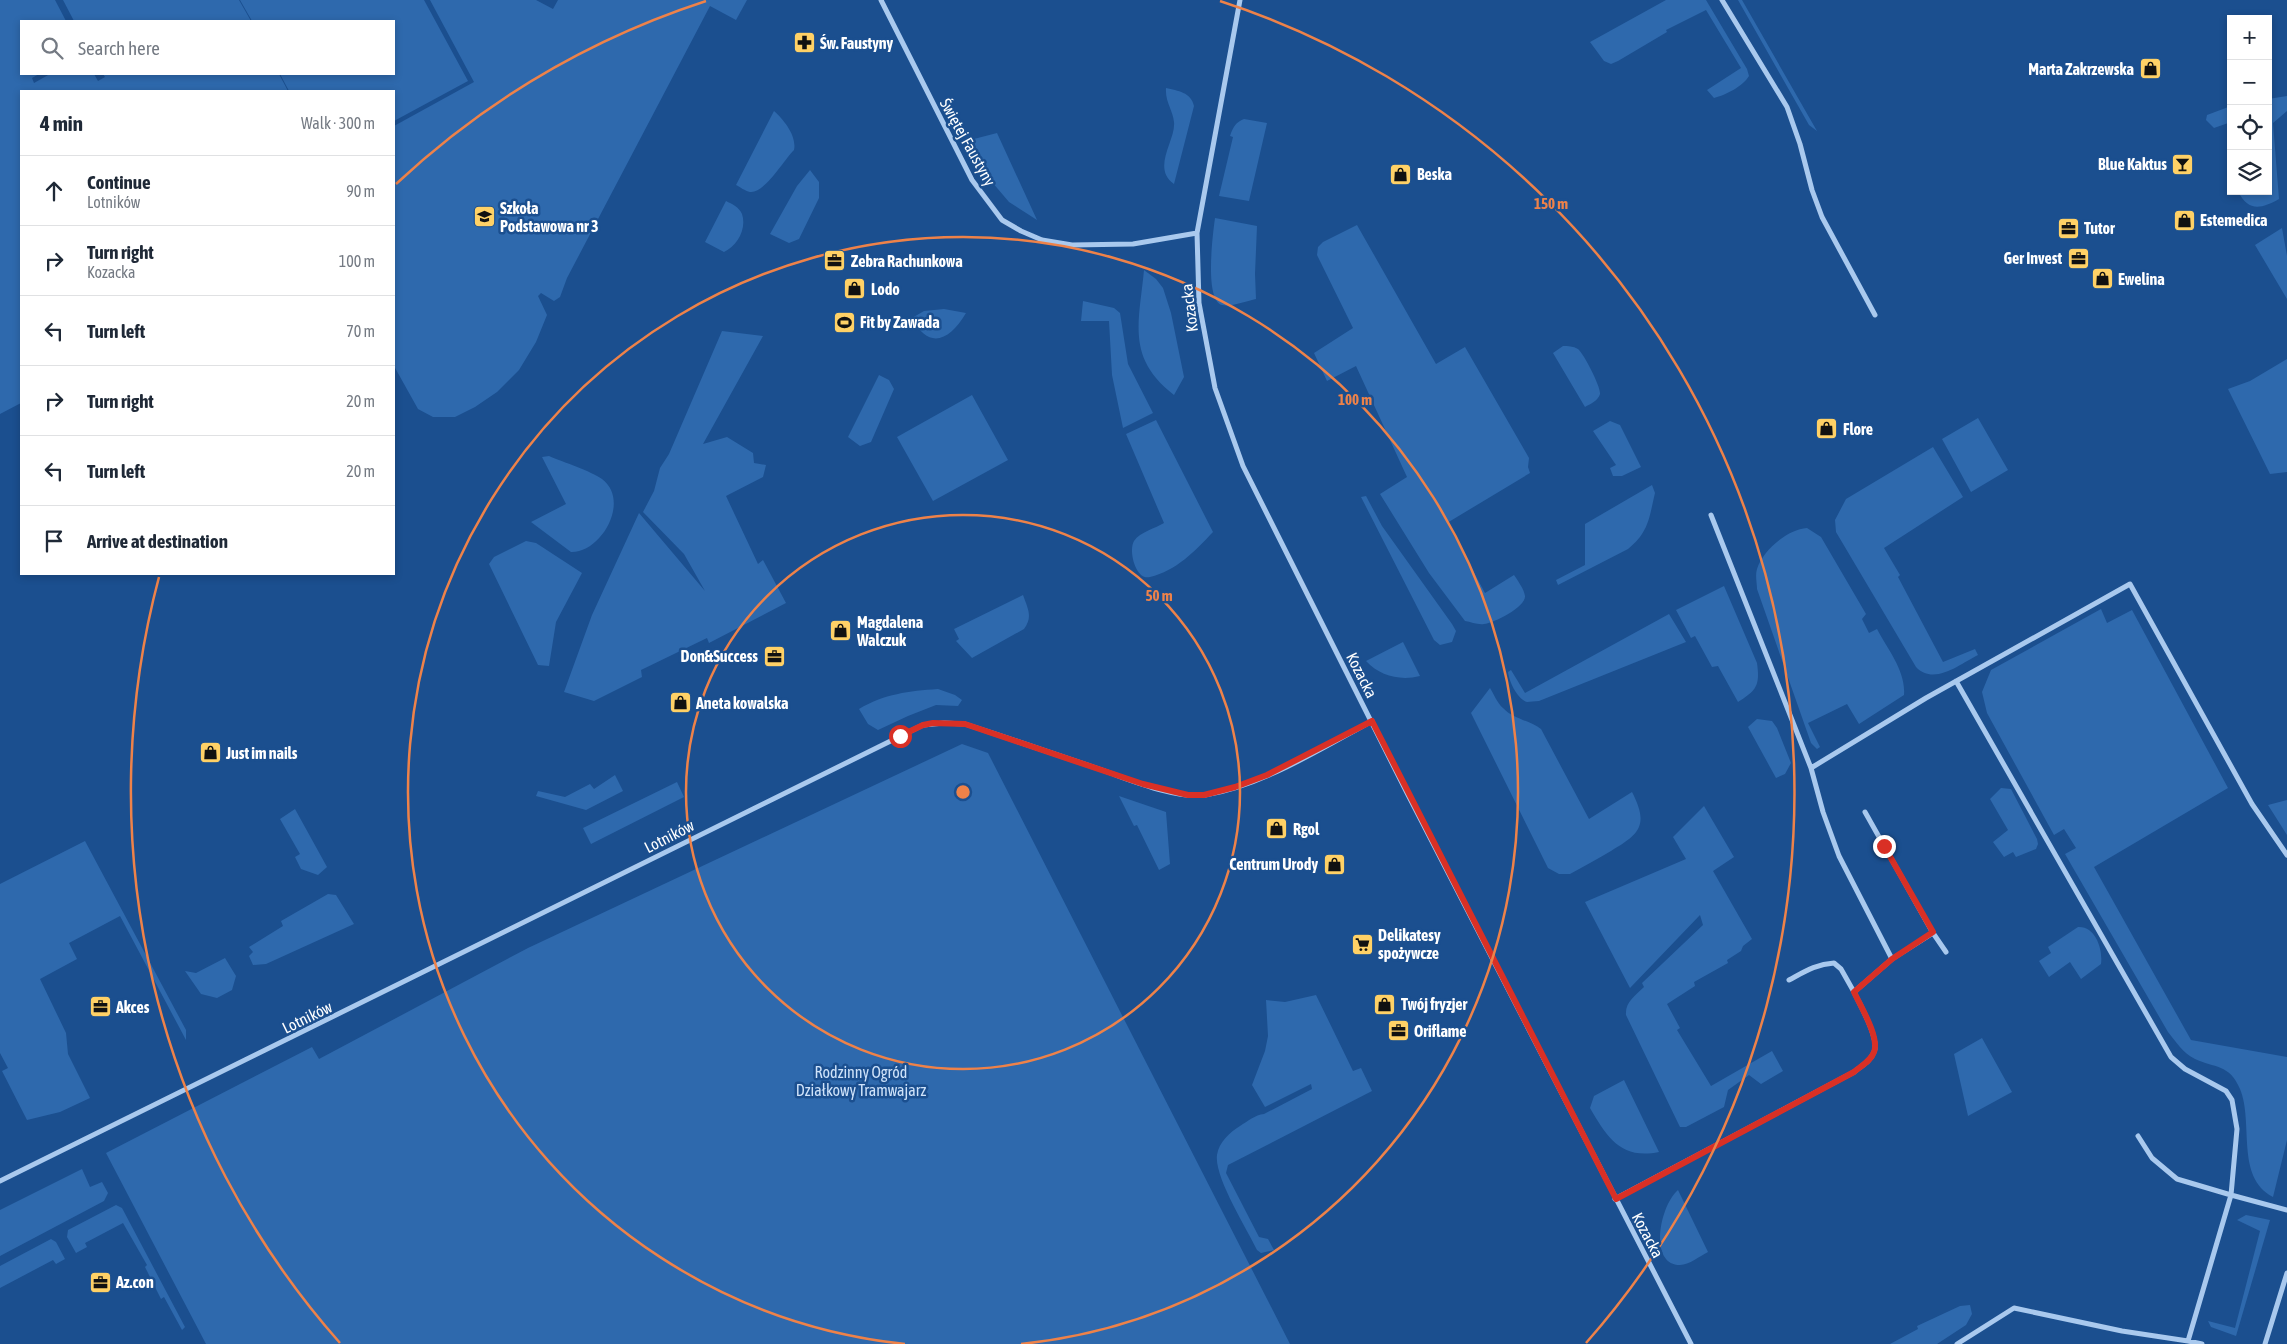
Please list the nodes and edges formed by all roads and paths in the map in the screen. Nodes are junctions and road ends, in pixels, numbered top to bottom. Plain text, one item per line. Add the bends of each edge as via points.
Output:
1 (881, 0) edge
2 (1240, 0) edge
3 (1722, 0) edge
4 (1197, 233) junction
5 (1875, 315) dead end
6 (1711, 515) dead end
7 (1956, 681) junction
8 (1372, 721) junction
9 (1811, 768) junction
10 (1865, 812) dead end
11 (2287, 855) edge
12 (1933, 932) junction
13 (1946, 952) dead end
14 (1892, 959) junction
15 (1789, 980) dead end
16 (1854, 992) junction
17 (2138, 1136) dead end
18 (0, 1182) edge
19 (2231, 1195) junction
20 (1616, 1199) junction
21 (2287, 1210) edge
22 (2287, 1273) edge
23 (2188, 1341) junction
24 (1691, 1344) edge
25 (1957, 1344) edge
26 (2202, 1344) edge
27 (2266, 1344) edge

1 - 4 street, Świętej Faustyny via 972,180 1002,220 1042,240 1072,245 1134,244
2 - 4 street, Kozacka
3 - 5 street via 1787,107 1822,217
4 - 8 street, Kozacka via 1199,303 1215,388 1232,439
6 - 9 street
7 - 9 street
7 - 11 street via 2130,584 2252,804
7 - 19 street via 2171,1057 2185,1069 2226,1091 2232,1100 2237,1129
8 - 18 street, Lotników via 1267,775 1204,795 1188,795 1143,784 965,724 923,725
8 - 20 street, Kozacka
9 - 14 street via 1839,856
10 - 12 street
12 - 13 street
12 - 14 street
14 - 16 street
15 - 16 street via 1824,963 1834,963
16 - 20 street via 1874,1037 1875,1051 1867,1062 1854,1072
17 - 19 street via 2152,1158 2177,1179
19 - 21 street
19 - 23 street
20 - 24 street, Kozacka
22 - 27 street
23 - 25 street via 2014,1308
23 - 26 street

